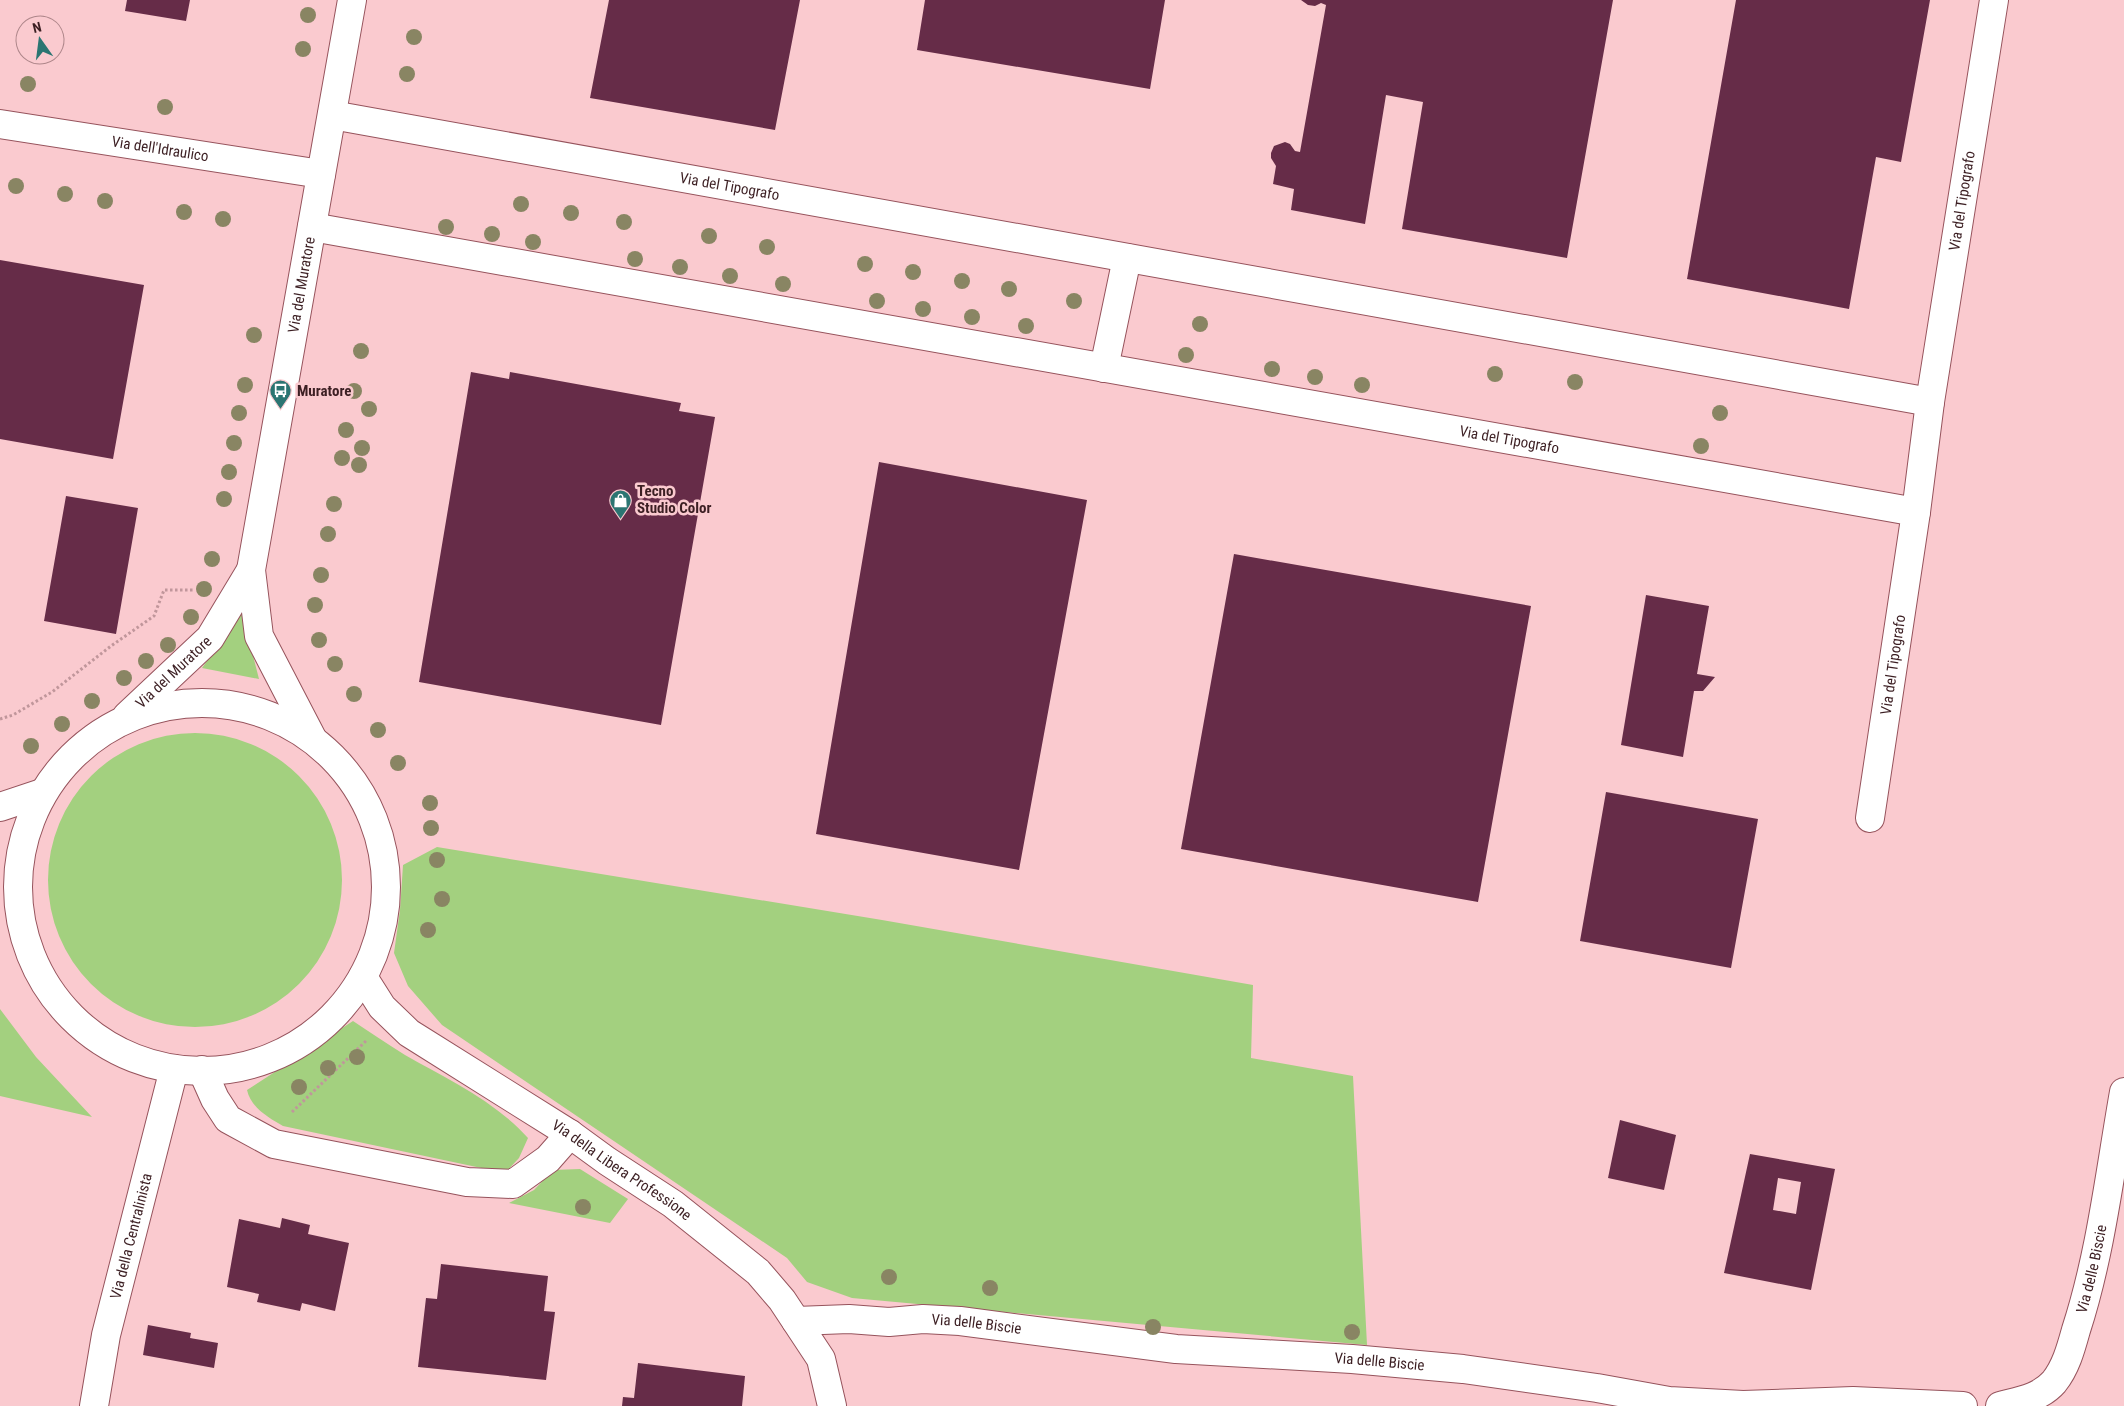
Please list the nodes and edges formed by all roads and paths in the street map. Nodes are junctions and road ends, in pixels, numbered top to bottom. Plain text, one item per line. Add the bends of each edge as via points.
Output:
1 (352, 0) edge
2 (1994, 0) edge
3 (332, 115) junction
4 (0, 124) edge
5 (321, 174) junction
6 (312, 227) junction
7 (1127, 258) junction
8 (1104, 368) junction
9 (1930, 402) junction
10 (1916, 512) junction
11 (251, 570) junction
12 (193, 590) dead end
13 (0, 719) edge
14 (123, 719) junction
15 (312, 738) junction
16 (42, 793) junction
17 (0, 807) edge
18 (1870, 818) dead end
19 (0, 907) edge
20 (21, 926) junction
21 (363, 977) junction
22 (367, 1040) dead end
23 (174, 1069) junction
24 (202, 1070) junction
25 (2124, 1092) edge
26 (289, 1115) dead end
27 (570, 1134) junction
28 (796, 1321) junction
29 (94, 1406) edge
30 (832, 1406) edge
31 (1964, 1406) edge
32 (2000, 1406) edge

1 - 3 street, Via del Muratore
2 - 9 street, Via del Tipografo
3 - 5 street, Via del Muratore
3 - 7 street, Via del Tipografo
4 - 5 street, Via dell'Idraulico
5 - 6 street, Via del Muratore
6 - 8 street, Via del Tipografo
6 - 11 street, Via del Muratore
7 - 8 street
7 - 9 street, Via del Tipografo
8 - 10 street, Via del Tipografo
9 - 10 street, Via del Tipografo
10 - 18 street, Via del Tipografo
11 - 14 street, Via del Muratore via 210,638
11 - 15 street, Via del Muratore via 259,636
12 - 13 path via 164,590 154,616 52,692
14 - 15 street via 170,705 220,703 268,714
14 - 16 street via 77,750
15 - 21 street via 344,769 368,806 383,848 386,892 380,936
16 - 17 street
16 - 20 street via 24,835 18,872
19 - 20 street
20 - 23 street via 36,968 60,1006 92,1036 131,1058
21 - 24 street via 336,1013 302,1041 262,1061 219,1070
21 - 27 street, Via della Libera Professione via 382,1007 409,1033
22 - 26 path
23 - 24 street
23 - 29 street, Via della Centralinista via 106,1335
24 - 27 street via 228,1119 274,1144 467,1182 513,1184 548,1159
25 - 32 street, Via delle Biscie via 2087,1290 2066,1363 2053,1382 2036,1396
27 - 28 street, Via della Libera Professione via 673,1204 758,1272
28 - 30 street, Via della Libera Professione via 821,1359
28 - 31 street, Via delle Biscie via 960,1321 1176,1348 1352,1358 1463,1369 1669,1401 1743,1405 1863,1401

